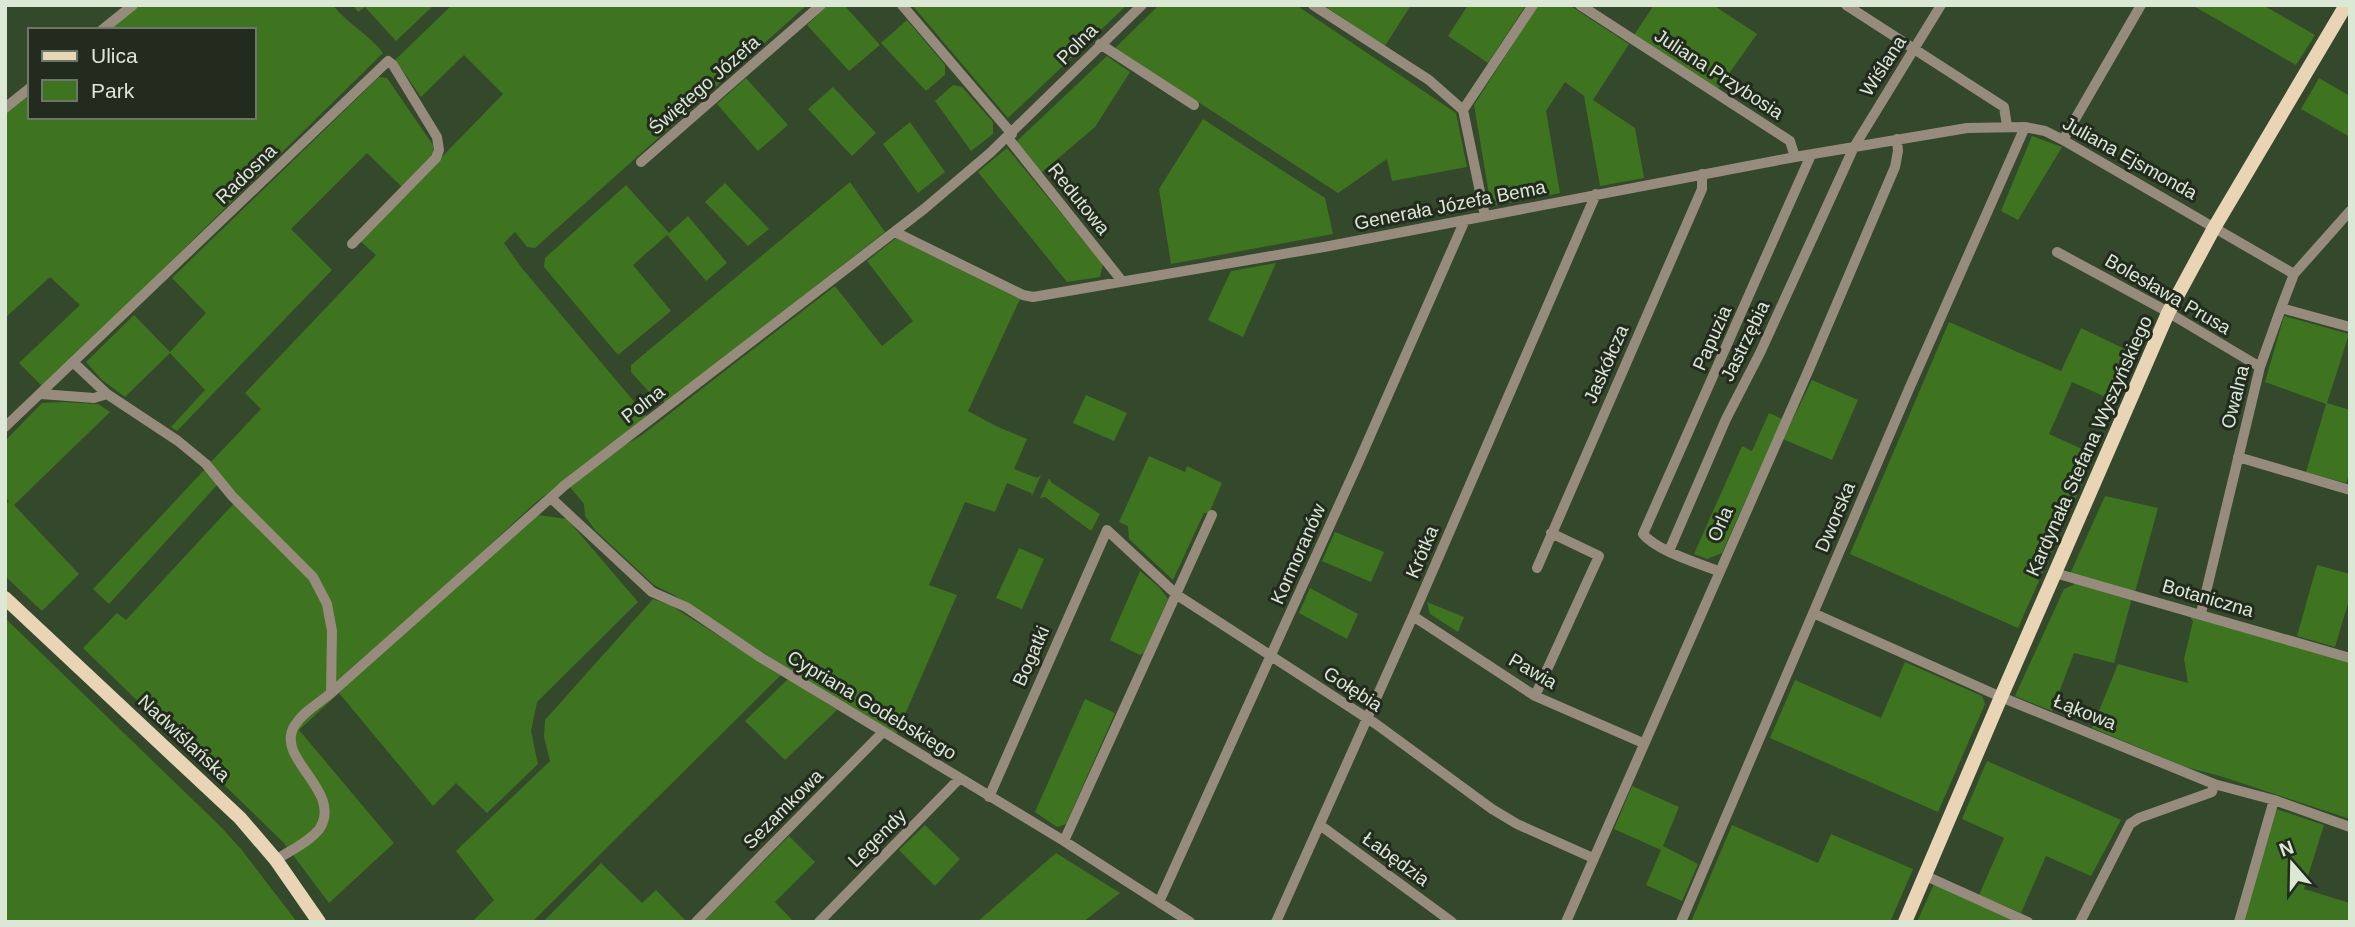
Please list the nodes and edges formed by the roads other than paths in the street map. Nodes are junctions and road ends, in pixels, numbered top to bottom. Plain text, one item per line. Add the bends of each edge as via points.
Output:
1 (133, 5) edge
2 (821, 5) edge
3 (902, 5) edge
4 (1142, 5) edge
5 (1312, 5) edge
6 (1533, 5) edge
7 (1580, 5) edge
8 (1846, 5) edge
9 (1941, 5) edge
10 (2141, 5) edge
11 (2346, 5) edge
12 (104, 28) edge
13 (1100, 44) junction
14 (1914, 51) junction
15 (28, 90) edge
16 (1194, 106) dead end
17 (5, 108) edge
18 (1463, 110) junction
19 (2007, 126) junction
20 (2025, 127) junction
21 (1010, 136) junction
22 (1897, 139) junction
23 (2063, 140) junction
24 (1854, 147) junction
25 (1811, 155) junction
26 (1795, 157) junction
27 (641, 162) dead end
28 (1702, 174) junction
29 (1596, 194) junction
30 (2350, 211) edge
31 (1485, 216) junction
32 (1465, 220) junction
33 (2214, 228) junction
34 (895, 232) junction
35 (352, 244) dead end
36 (2057, 252) dead end
37 (2294, 274) junction
38 (1122, 281) junction
39 (2281, 308) junction
40 (2168, 313) junction
41 (2350, 327) edge
42 (74, 363) junction
43 (2260, 367) junction
44 (41, 394) junction
45 (107, 394) junction
46 (5, 427) edge
47 (2238, 457) junction
48 (2350, 490) edge
49 (551, 498) junction
50 (1212, 515) dead end
51 (1107, 530) joint
52 (1551, 533) junction
53 (1669, 551) junction
54 (1537, 568) dead end
55 (1718, 571) junction
56 (2055, 573) junction
57 (1177, 595) junction
58 (5, 598) edge
59 (1813, 613) junction
60 (2201, 613) junction
61 (1413, 616) junction
62 (1270, 657) junction
63 (2350, 658) edge
64 (331, 693) junction
65 (1535, 696) junction
66 (2001, 696) junction
67 (1366, 719) junction
68 (883, 732) junction
69 (1643, 743) junction
70 (960, 779) junction
71 (2214, 784) junction
72 (989, 797) junction
73 (2274, 800) junction
74 (1320, 824) junction
75 (2350, 827) edge
76 (1064, 841) junction
77 (1593, 858) junction
78 (276, 860) junction
79 (1926, 876) junction
80 (1159, 902) junction
81 (319, 922) edge
82 (696, 922) edge
83 (819, 922) edge
84 (1190, 922) edge
85 (1276, 922) edge
86 (1452, 922) edge
87 (1566, 922) edge
88 (1681, 922) edge
89 (1905, 922) edge
90 (2028, 922) edge
91 (2080, 922) edge
92 (2239, 922) edge

1 - 12 street
2 - 27 street, Świętego Józefa
3 - 21 street
4 - 13 street, Polna
5 - 18 street via 1429,80
6 - 18 street
7 - 26 street, Juliana Przybosia via 1790,141
8 - 14 street
9 - 14 street, Wiślana
10 - 23 street
11 - 33 main road, Kardynała Stefana Wyszyńskiego
13 - 16 street
13 - 21 street, Polna
14 - 19 street via 2004,107
14 - 24 street, Wiślana
15 - 17 street
18 - 31 street
19 - 20 street, Generała Józefa Bema
19 - 22 street, Generała Józefa Bema
20 - 23 street, Juliana Ejsmonda
20 - 59 street, Dworska
21 - 34 street, Polna
21 - 38 street, Redutowa
22 - 24 street, Generała Józefa Bema
22 - 55 street, Orla via 1895,167
23 - 33 street, Juliana Ejsmonda
24 - 25 street, Generała Józefa Bema
24 - 53 street, Jastrzębia
25 - 26 street, Generała Józefa Bema
25 - 53 street, Papuzia via 1643,534
26 - 28 street, Generała Józefa Bema
28 - 29 street, Generała Józefa Bema
28 - 52 street, Jaskółcza via 1702,189
29 - 31 street, Generała Józefa Bema
29 - 61 street, Krótka
30 - 37 street, Owalna
31 - 32 street, Generała Józefa Bema
32 - 38 street, Generała Józefa Bema
32 - 62 street, Kormoranów
33 - 37 street, Juliana Ejsmonda
33 - 40 main road, Kardynała Stefana Wyszyńskiego
34 - 38 street, Generała Józefa Bema via 1023,295
34 - 49 street, Polna
35 - 42 street, Radosna via 439,150 437,137 388,61
36 - 40 street, Bolesława Prusa
37 - 39 street, Owalna
39 - 41 street
39 - 43 street, Owalna
40 - 43 street, Bolesława Prusa
40 - 56 main road, Kardynała Stefana Wyszyńskiego
42 - 44 street, Radosna
42 - 45 street
43 - 47 street, Owalna
44 - 45 street via 94,398
44 - 46 street, Radosna
45 - 64 street via 206,464 313,577 327,604 332,631
47 - 48 street
47 - 60 street, Owalna
49 - 64 street, Polna
49 - 68 street, Cypriana Godebskiego via 652,592 686,607
50 - 57 street
51 - 57 street, Gołębia
51 - 72 street, Bogatki
52 - 54 street, Jaskółcza
52 - 65 street via 1599,556
53 - 55 street
55 - 69 street, Orla
56 - 60 street, Botaniczna
56 - 66 main road, Kardynała Stefana Wyszyńskiego
57 - 62 street, Gołębia
57 - 76 street
58 - 78 main road, Nadwiślańska via 222,800
59 - 66 street, Łąkowa
59 - 88 street, Dworska
60 - 63 street, Botaniczna
61 - 65 street, Pawia
61 - 67 street, Krótka
62 - 67 street, Gołębia
62 - 80 street, Kormoranów
64 - 78 street, Polna via 302,716 290,735 296,756 323,801 324,816 308,839
65 - 69 street, Pawia
66 - 71 street, Łąkowa
66 - 79 main road, Kardynała Stefana Wyszyńskiego
67 - 74 street, Krótka
67 - 77 street, Gołębia via 1492,809
68 - 70 street, Cypriana Godebskiego
68 - 82 street, Sezamkowa
69 - 77 street, Orla
70 - 72 street, Cypriana Godebskiego
70 - 83 street, Legendy
71 - 73 street, Łąkowa
71 - 91 street via 2212,792 2130,824
72 - 76 street, Cypriana Godebskiego
73 - 75 street, Łąkowa
73 - 92 street
74 - 85 street, Krótka
74 - 86 street, Łabędzia
76 - 80 street, Cypriana Godebskiego
77 - 87 street, Orla
78 - 81 main road, Nadwiślańska
79 - 89 main road, Kardynała Stefana Wyszyńskiego
79 - 90 street
80 - 84 street, Cypriana Godebskiego

